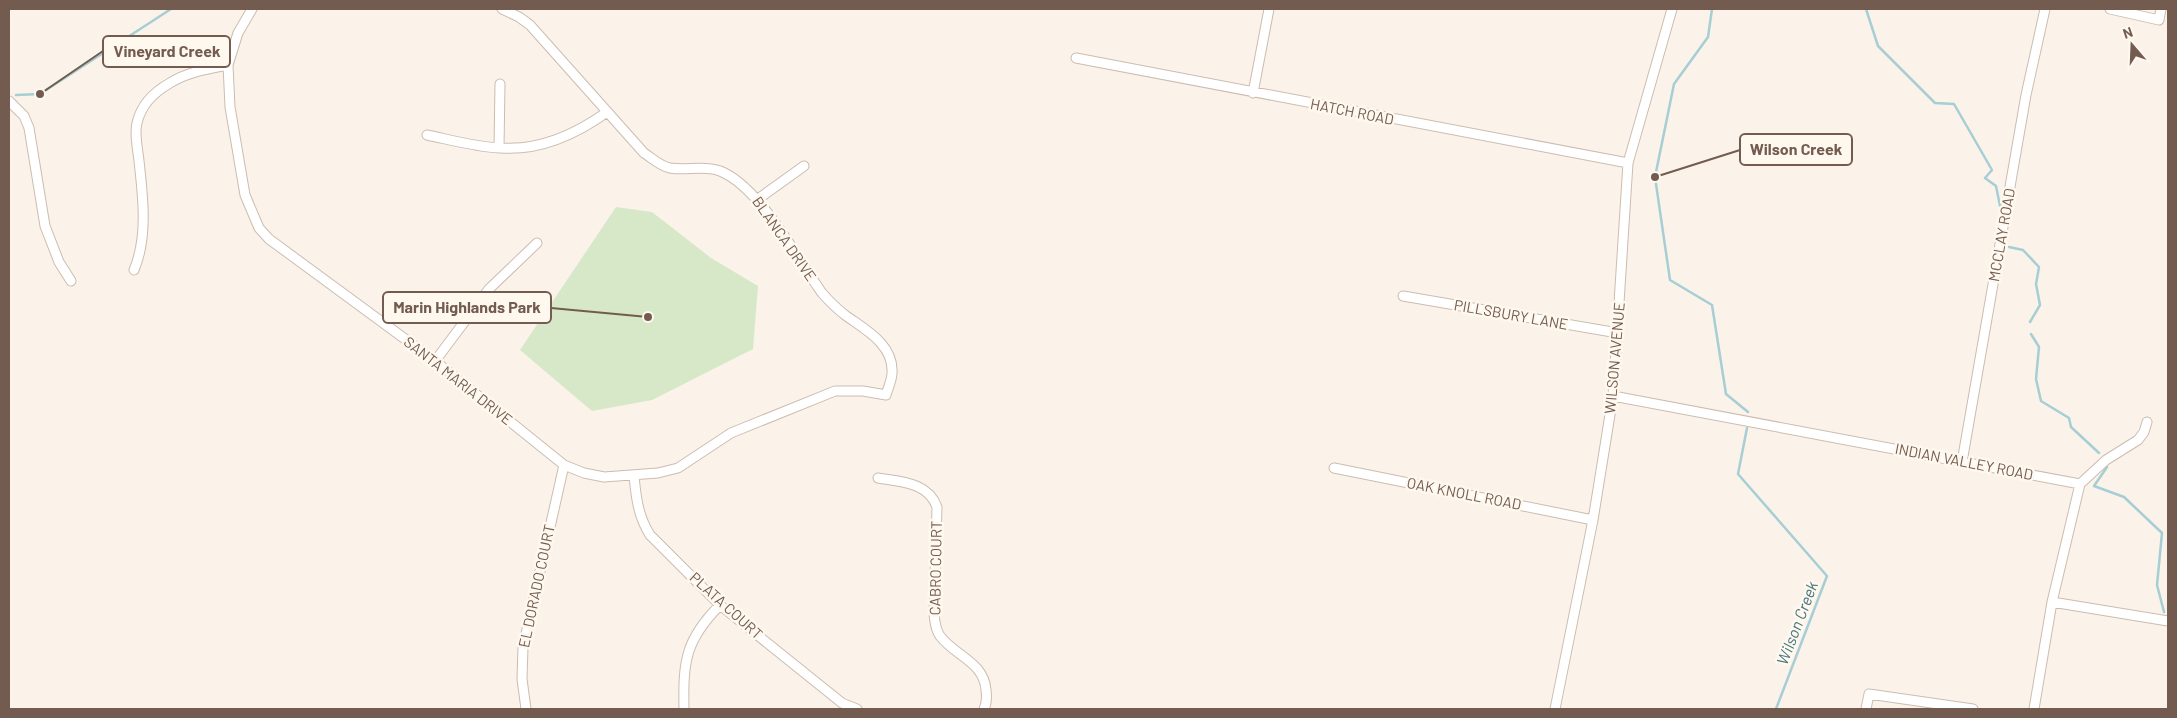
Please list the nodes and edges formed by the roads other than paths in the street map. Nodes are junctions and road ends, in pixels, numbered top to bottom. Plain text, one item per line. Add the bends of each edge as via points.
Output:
1 (252, 9) edge
2 (502, 9) edge
3 (1269, 9) edge
4 (1672, 9) edge
5 (2045, 9) edge
6 (2110, 9) edge
7 (2161, 9) edge
8 (1076, 58) dead end
9 (228, 64) junction
10 (500, 84) dead end
11 (1253, 93) junction
12 (9, 101) edge
13 (606, 112) junction
14 (427, 135) dead end
15 (499, 148) junction
16 (1628, 163) junction
17 (804, 166) dead end
18 (758, 199) junction
19 (537, 243) dead end
20 (134, 270) dead end
21 (72, 281) dead end
22 (1403, 296) dead end
23 (1618, 333) junction
24 (435, 361) junction
25 (886, 395) joint
26 (1613, 396) junction
27 (2146, 422) dead end
28 (1962, 462) junction
29 (564, 465) junction
30 (1334, 468) dead end
31 (634, 476) junction
32 (878, 478) dead end
33 (2080, 484) junction
34 (1593, 520) junction
35 (2052, 602) junction
36 (720, 605) junction
37 (2168, 621) edge
38 (526, 709) edge
39 (684, 709) edge
40 (857, 709) edge
41 (984, 709) edge
42 (1555, 709) edge
43 (1866, 709) edge
44 (1973, 709) edge
45 (2034, 709) edge

1 - 9 street, SANTA MARIA DRIVE via 238,34
2 - 13 street, BLANCA DRIVE via 530,25
3 - 11 street
4 - 16 street, WILSON AVENUE
5 - 28 street, MCCLAY ROAD via 2024,104
6 - 7 street via 2159,20
8 - 11 street, HATCH ROAD
9 - 20 street via 195,72 169,83 146,102 141,112 136,124 143,207 140,254
9 - 24 street, SANTA MARIA DRIVE via 230,107 245,195 259,228 269,239
10 - 15 street
11 - 16 street, HATCH ROAD
12 - 21 street via 24,116 46,226 59,262
13 - 15 street via 563,139 536,146
13 - 18 street, BLANCA DRIVE via 644,153 660,164 671,168 704,167 719,171 734,178
14 - 15 street
16 - 23 street, WILSON AVENUE
17 - 18 street
18 - 25 street, BLANCA DRIVE via 822,293 881,342 890,358 892,372
19 - 24 street via 489,289
22 - 23 street, PILLSBURY LANE
23 - 26 street, WILSON AVENUE
24 - 29 street, SANTA MARIA DRIVE
25 - 31 street, SANTA MARIA DRIVE via 835,391 731,433 678,468
26 - 28 street, INDIAN VALLEY ROAD
26 - 34 street, WILSON AVENUE
27 - 33 street via 2138,440 2106,460
28 - 33 street, INDIAN VALLEY ROAD
29 - 31 street, SANTA MARIA DRIVE via 604,477
29 - 38 street, EL DORADO COURT via 523,647
30 - 34 street, OAK KNOLL ROAD
31 - 36 street, PLATA COURT via 642,522 650,535
32 - 41 street, CABRO COURT via 925,488 935,500 934,614 937,630 982,674 986,688
33 - 35 street
34 - 42 street, WILSON AVENUE
35 - 37 street
35 - 45 street
36 - 39 street via 708,617 689,648 683,672
36 - 40 street, PLATA COURT via 842,702
43 - 44 street via 1869,694

